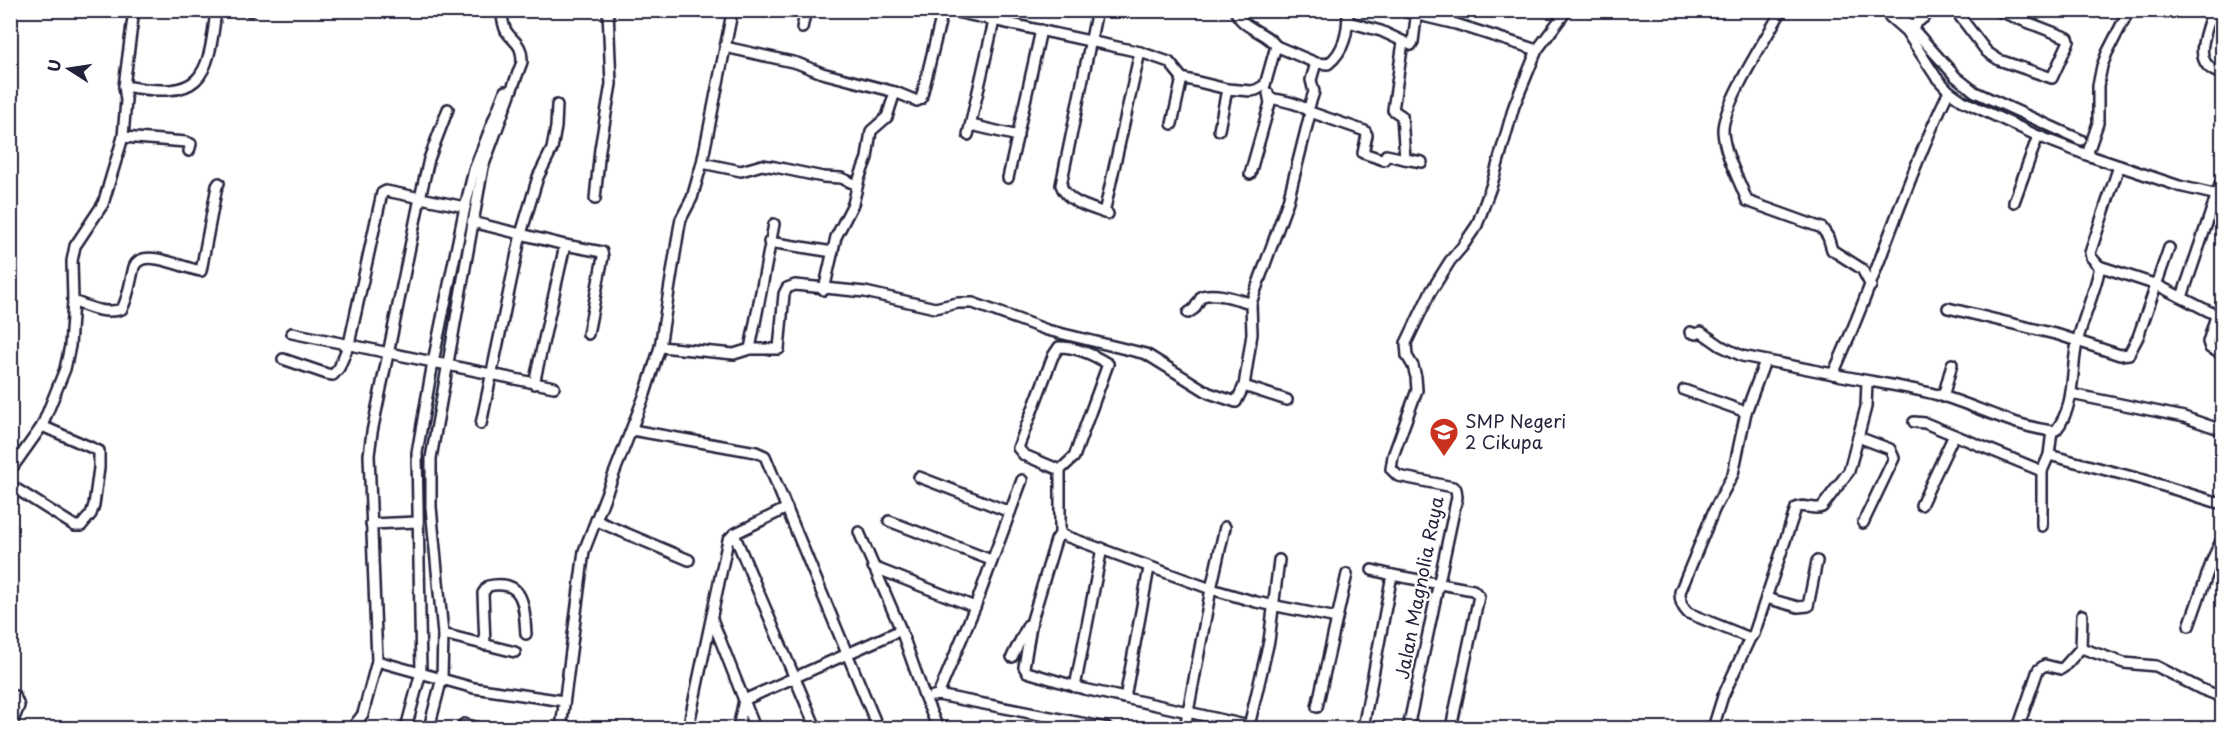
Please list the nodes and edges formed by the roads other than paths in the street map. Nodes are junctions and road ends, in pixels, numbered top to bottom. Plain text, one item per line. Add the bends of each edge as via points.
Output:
1 (134, 10) edge
2 (216, 10) edge
3 (501, 10) edge
4 (608, 10) edge
5 (730, 10) edge
6 (806, 10) edge
7 (945, 10) edge
8 (1097, 10) edge
9 (1235, 10) edge
10 (1348, 10) edge
11 (1567, 10) edge
12 (1782, 10) edge
13 (1881, 10) edge
14 (1896, 10) edge
15 (1933, 10) edge
16 (1955, 10) edge
17 (1996, 10) edge
18 (2129, 10) edge
19 (2213, 10) edge
20 (1406, 12) edge
21 (1417, 13) edge
22 (994, 21) junction
23 (1348, 22) junction
24 (802, 28) dead end
25 (1909, 29) junction
26 (1041, 30) junction
27 (1091, 42) junction
28 (1403, 42) junction
29 (1276, 46) junction
30 (725, 47) junction
31 (1537, 50) junction
32 (522, 51) junction
33 (1140, 52) junction
34 (1316, 63) junction
35 (2223, 74) edge
36 (1182, 78) junction
37 (124, 86) junction
38 (1263, 87) junction
39 (1227, 88) junction
40 (1949, 91) junction
41 (894, 92) junction
42 (1270, 98) junction
43 (557, 105) dead end
44 (448, 109) dead end
45 (1309, 111) junction
46 (1172, 124) dead end
47 (971, 125) junction
48 (1219, 130) dead end
49 (968, 135) dead end
50 (1018, 136) junction
51 (2038, 136) junction
52 (123, 137) junction
53 (2081, 141) dead end
54 (189, 151) dead end
55 (2087, 155) junction
56 (1406, 159) junction
57 (1422, 162) dead end
58 (702, 163) junction
59 (2119, 166) junction
60 (1250, 174) dead end
61 (1008, 178) dead end
62 (2223, 179) edge
63 (219, 183) dead end
64 (857, 185) junction
65 (2220, 195) edge
66 (420, 198) junction
67 (595, 198) dead end
68 (2014, 202) dead end
69 (465, 207) junction
70 (472, 222) junction
71 (774, 224) dead end
72 (520, 234) junction
73 (770, 242) junction
74 (565, 245) junction
75 (2169, 248) dead end
76 (833, 252) junction
77 (2099, 266) junction
78 (2157, 285) junction
79 (1871, 286) junction
80 (824, 290) junction
81 (2182, 297) junction
82 (73, 302) junction
83 (1251, 303) junction
84 (1948, 308) dead end
85 (1188, 313) dead end
86 (2220, 317) edge
87 (1690, 332) dead end
88 (292, 333) dead end
89 (588, 334) dead end
90 (2077, 342) junction
91 (349, 344) junction
92 (660, 347) junction
93 (750, 349) junction
94 (388, 352) junction
95 (2223, 354) edge
96 (283, 359) dead end
97 (1765, 361) junction
98 (433, 362) junction
99 (1952, 364) dead end
100 (448, 366) junction
101 (491, 374) junction
102 (1833, 374) junction
103 (1867, 381) junction
104 (534, 384) junction
105 (1244, 386) junction
106 (554, 387) dead end
107 (1684, 390) dead end
108 (2071, 394) junction
109 (1943, 397) junction
110 (1287, 400) dead end
111 (1746, 412) junction
112 (1914, 422) dead end
113 (481, 424) dead end
114 (42, 426) junction
115 (632, 430) junction
116 (2223, 430) edge
117 (2052, 431) junction
118 (1954, 435) junction
119 (1858, 437) junction
120 (2049, 455) junction
121 (1060, 470) junction
122 (10, 471) edge
123 (2042, 471) junction
124 (919, 477) dead end
125 (1022, 480) dead end
126 (10, 485) edge
127 (2223, 504) edge
128 (1921, 505) dead end
129 (417, 506) junction
130 (431, 507) junction
131 (787, 508) junction
132 (1010, 512) junction
133 (890, 520) dead end
134 (597, 521) junction
135 (417, 522) junction
136 (1863, 523) dead end
137 (371, 524) junction
138 (2042, 526) dead end
139 (1225, 528) dead end
140 (859, 532) dead end
141 (734, 534) junction
142 (1060, 534) junction
143 (2223, 539) edge
144 (1102, 548) junction
145 (689, 560) dead end
146 (991, 560) junction
147 (1279, 560) dead end
148 (1816, 561) dead end
149 (873, 567) junction
150 (1149, 568) junction
151 (1372, 570) dead end
152 (1347, 574) dead end
153 (1392, 575) junction
154 (1440, 584) junction
155 (1211, 589) junction
156 (1766, 598) junction
157 (1275, 604) junction
158 (975, 607) junction
159 (2082, 615) dead end
160 (711, 618) junction
161 (1337, 618) junction
162 (1032, 620) junction
163 (2189, 626) dead end
164 (901, 630) junction
165 (443, 634) junction
166 (526, 634) dead end
167 (1750, 638) junction
168 (485, 645) junction
169 (2081, 648) junction
170 (514, 652) dead end
171 (847, 656) junction
172 (1012, 657) dead end
173 (377, 661) junction
174 (421, 672) junction
175 (442, 678) junction
176 (793, 678) junction
177 (1075, 687) junction
178 (938, 695) junction
179 (15, 696) dead end
180 (2223, 697) edge
181 (925, 698) junction
182 (1125, 698) junction
183 (744, 700) junction
184 (564, 701) junction
185 (1317, 707) dead end
186 (1188, 712) junction
187 (1084, 726) edge
188 (1253, 727) edge
189 (10, 728) edge
190 (352, 729) edge
191 (406, 729) edge
192 (429, 729) edge
193 (561, 729) edge
194 (688, 729) edge
195 (738, 729) edge
196 (755, 729) edge
197 (816, 729) edge
198 (878, 729) edge
199 (938, 729) edge
200 (1107, 729) edge
201 (1185, 729) edge
202 (1363, 729) edge
203 (1408, 729) edge
204 (1450, 729) edge
205 (1713, 729) edge
206 (2018, 729) edge

1 - 37 street
2 - 37 street via 206,64 199,79 174,90
3 - 32 street via 506,30
4 - 67 street via 611,84
5 - 30 street
6 - 24 street
7 - 22 street
7 - 41 street via 921,99 917,102
8 - 27 street
9 - 29 street via 1239,19
10 - 23 street
11 - 31 street, Jalan Magnolia Raya
12 - 79 street via 1729,105 1723,123 1729,155 1747,201 1822,228 1832,250 1862,269
13 - 25 street
14 - 25 street
15 - 25 street
16 - 17 street via 1993,57 2052,78 2068,38
18 - 55 street via 2102,66 2098,123
19 - 35 street via 2202,52 2211,71
20 - 21 street
21 - 28 street via 1413,42
21 - 31 street
22 - 26 street
22 - 47 street
23 - 28 street
23 - 34 street via 1345,40 1334,60
25 - 40 street via 1936,77
25 - 53 street via 1975,92
26 - 27 street
26 - 50 street
27 - 33 street
27 - 33 street via 1061,185 1075,201 1106,213
28 - 56 street via 1393,111 1402,116
29 - 34 street
29 - 38 street
30 - 41 street via 797,63 822,74
30 - 58 street
31 - 154 street, Jalan Magnolia Raya via 1514,106 1477,225 1430,293 1406,343 1417,390 1391,469 1398,476 1456,489
32 - 69 street via 474,170
32 - 70 street via 522,62 483,167
33 - 36 street via 1169,62
34 - 45 street
36 - 39 street
36 - 46 street
37 - 52 street
38 - 39 street via 1251,91
38 - 42 street
39 - 48 street
40 - 51 street
40 - 79 street
41 - 64 street via 887,117 872,131
42 - 45 street
42 - 60 street
43 - 72 street via 552,148 532,193
44 - 66 street via 429,159
45 - 56 street via 1365,131 1363,153 1383,160 1386,155
45 - 83 street via 1288,201
47 - 49 street
47 - 50 street
50 - 61 street
51 - 55 street
51 - 68 street
52 - 54 street via 186,142 191,144
52 - 82 street via 103,204 75,246
55 - 59 street
56 - 57 street
58 - 64 street via 741,171 762,165 841,178
58 - 92 street via 681,219
59 - 65 street
59 - 77 street via 2090,253
62 - 65 street
63 - 82 street via 201,271 166,260 142,258 134,267 122,309 114,312
64 - 76 street via 854,204 837,233
65 - 81 street
66 - 69 street
66 - 91 street via 386,191 380,195
66 - 94 street
69 - 98 street
70 - 72 street
70 - 100 street
71 - 73 street
72 - 74 street
72 - 101 street
73 - 76 street
73 - 93 street
74 - 89 street via 600,250 603,255
74 - 104 street
75 - 78 street
76 - 80 street
77 - 78 street
77 - 90 street
78 - 81 street
78 - 90 street via 2129,354
79 - 102 street
80 - 93 street via 795,285 787,288 779,349
80 - 105 street via 865,292 935,308 973,303 1047,330 1146,354 1209,393 1234,402
81 - 86 street
82 - 114 street via 68,357
83 - 85 street via 1206,295
83 - 105 street via 1252,334
84 - 90 street
86 - 95 street via 2208,342 2210,348
87 - 97 street via 1701,332 1742,356
88 - 91 street
90 - 108 street
91 - 94 street
91 - 96 street via 333,375
92 - 93 street via 734,354
92 - 115 street
94 - 98 street
94 - 137 street via 369,454
97 - 102 street
97 - 111 street
98 - 100 street
98 - 129 street via 417,453
99 - 109 street
100 - 101 street
100 - 130 street via 431,458
101 - 104 street
101 - 113 street
102 - 103 street
103 - 109 street
103 - 119 street via 1866,407
104 - 106 street
105 - 110 street
107 - 111 street
108 - 116 street via 2184,417
108 - 117 street via 2061,423
109 - 117 street via 2022,426
111 - 167 street via 1733,474 1680,591 1680,601 1688,613
112 - 118 street
114 - 122 street
114 - 126 street via 99,451 92,514 81,526 75,526
115 - 131 street via 765,456
115 - 134 street
117 - 120 street
118 - 123 street
118 - 128 street
119 - 136 street via 1890,449 1894,458
119 - 156 street via 1849,471 1822,507 1796,508
120 - 123 street
120 - 127 street
121 - 121 street via 1024,455 1018,448 1053,356 1059,347 1067,347 1108,364 1074,458
121 - 142 street
123 - 138 street
124 - 132 street
125 - 132 street
129 - 130 street
129 - 135 street
130 - 165 street
131 - 141 street
131 - 171 street
132 - 146 street
133 - 146 street
134 - 145 street
134 - 184 street via 584,551
135 - 137 street
135 - 174 street
137 - 173 street
139 - 155 street
140 - 149 street
141 - 160 street via 728,540
141 - 176 street
142 - 144 street
142 - 162 street
143 - 163 street
144 - 150 street
144 - 177 street
146 - 158 street
147 - 157 street
148 - 156 street via 1808,606
149 - 158 street
149 - 164 street
150 - 155 street
150 - 182 street
151 - 153 street
152 - 161 street
153 - 154 street
153 - 202 street
154 - 203 street, Jalan Magnolia Raya
154 - 204 street via 1473,590 1479,596
155 - 157 street
155 - 186 street
156 - 167 street
157 - 161 street
157 - 188 street
158 - 178 street
159 - 169 street
160 - 183 street
160 - 194 street
161 - 185 street
162 - 172 street
162 - 177 street via 1024,668
164 - 171 street
164 - 181 street
165 - 168 street
165 - 175 street
166 - 168 street via 518,591 488,585 483,593
167 - 205 street via 1723,696
168 - 170 street
169 - 180 street via 2103,658 2156,666
169 - 206 street via 2061,669 2045,665 2038,670
171 - 176 street
171 - 198 street
173 - 174 street
173 - 190 street via 363,714
174 - 175 street
174 - 191 street
175 - 184 street via 494,692
175 - 192 street
176 - 183 street
176 - 197 street
177 - 182 street
178 - 181 street
178 - 187 street
179 - 189 street via 19,706
181 - 199 street
182 - 186 street
183 - 195 street
183 - 196 street
184 - 193 street
186 - 188 street
186 - 201 street
187 - 200 street

